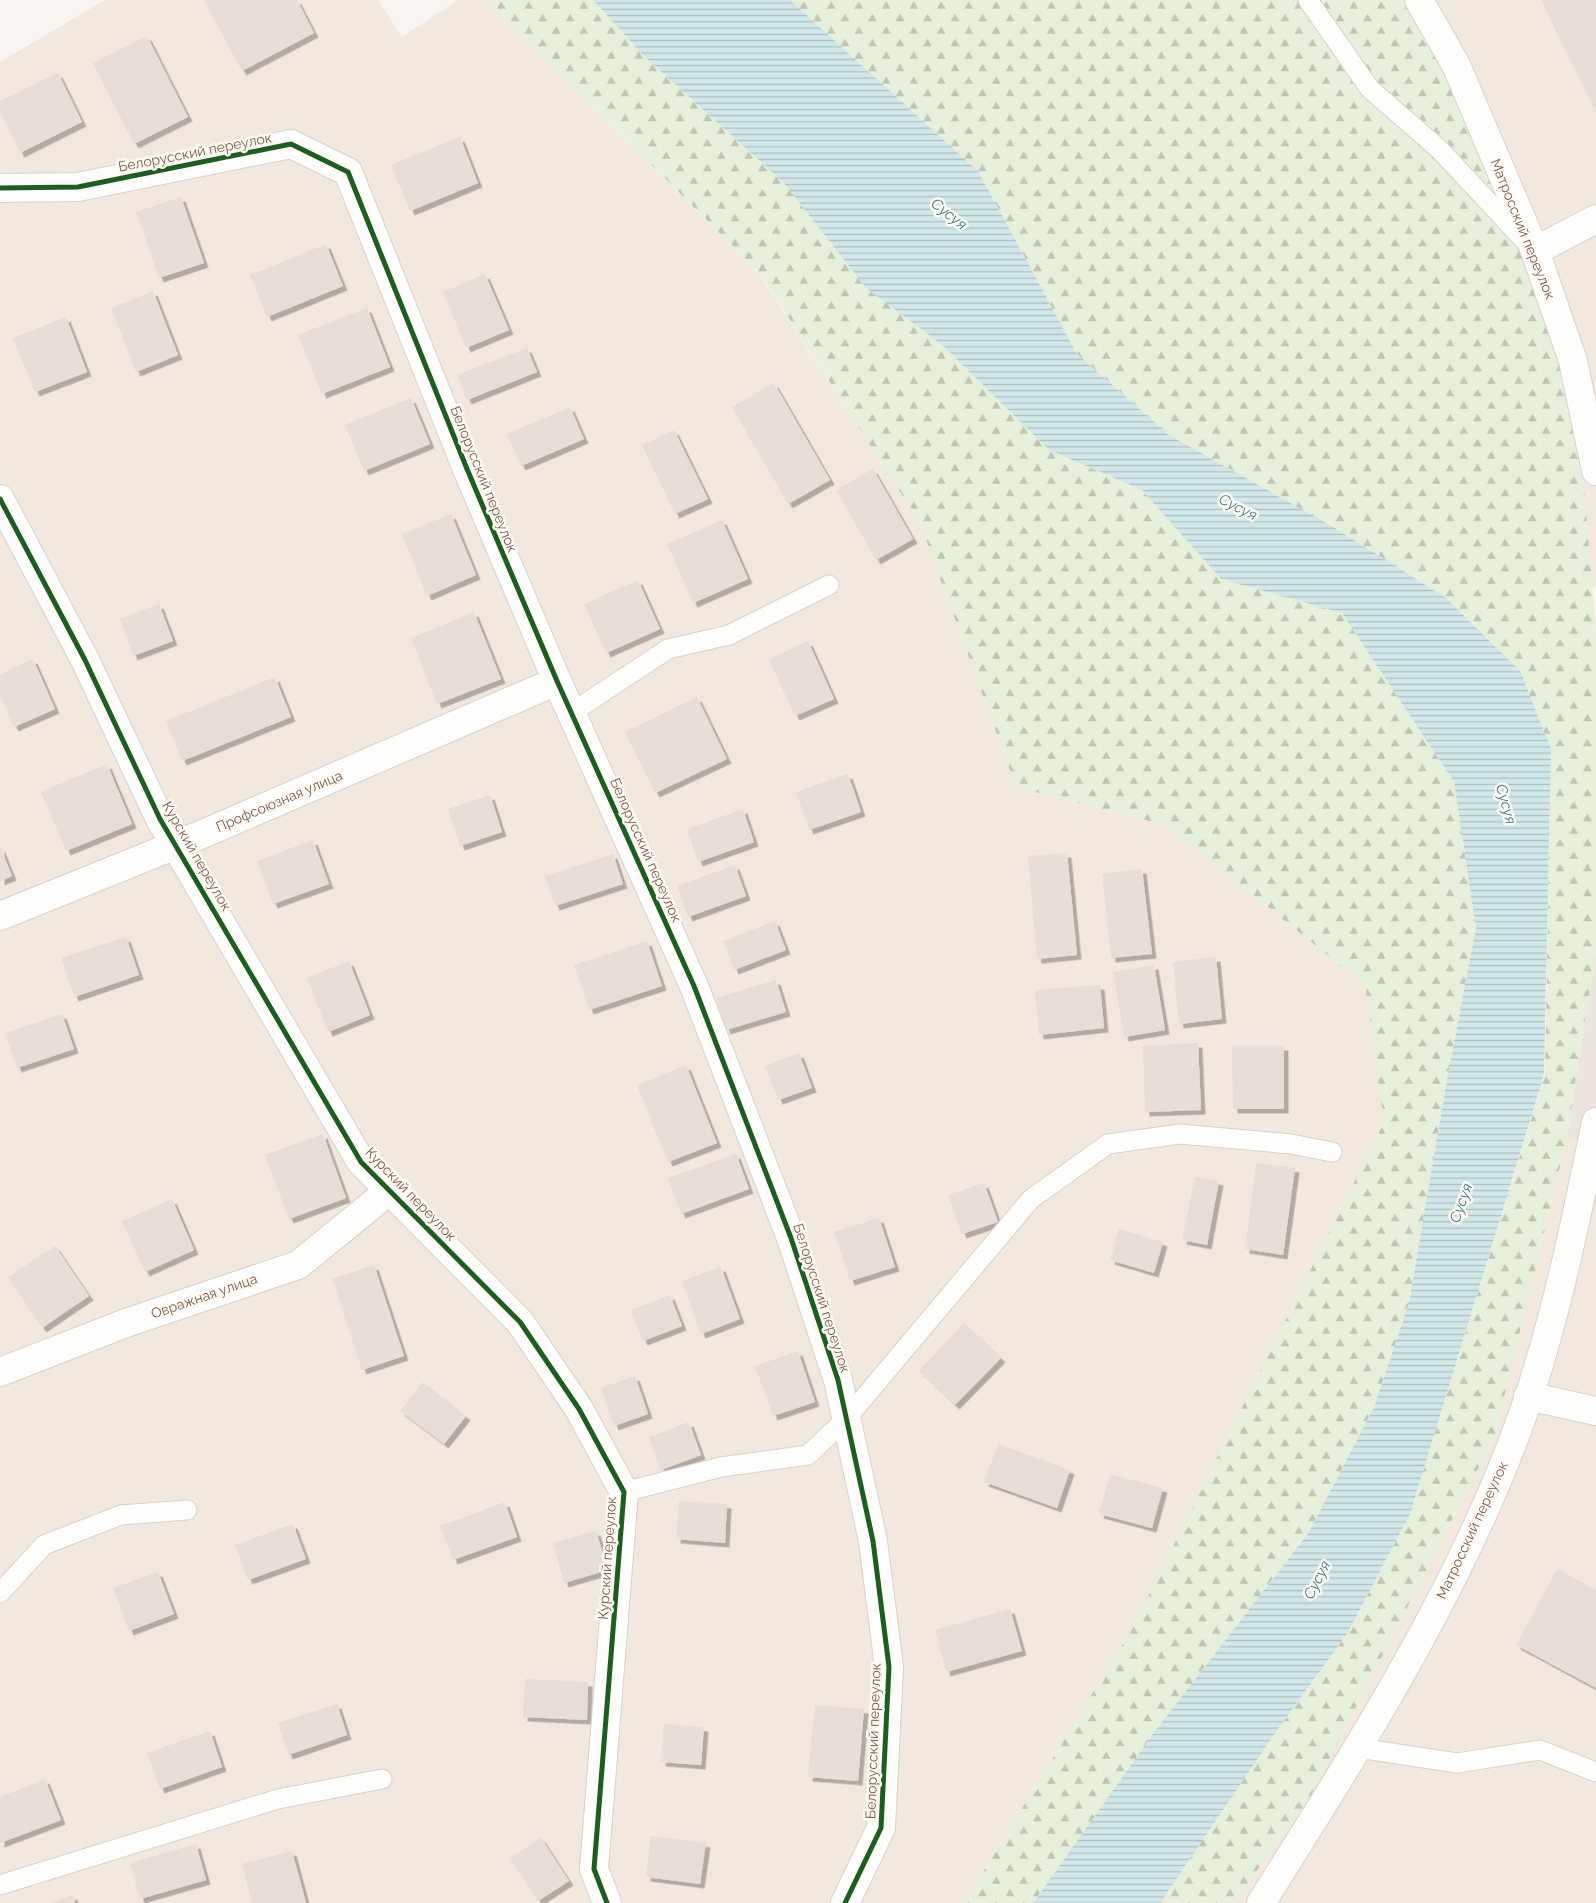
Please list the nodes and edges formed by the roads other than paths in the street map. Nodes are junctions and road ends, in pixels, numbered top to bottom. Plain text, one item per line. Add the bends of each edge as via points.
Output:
1 (1308, 0) edge
2 (1418, 0) edge
3 (0, 188) edge
4 (1596, 219) edge
5 (1535, 251) junction
6 (1596, 471) edge
7 (0, 499) edge
8 (829, 585) dead end
9 (557, 682) junction
10 (571, 713) junction
11 (177, 844) junction
12 (0, 916) edge
13 (1596, 1122) edge
14 (1332, 1152) dead end
15 (389, 1191) junction
16 (0, 1372) edge
17 (1528, 1396) junction
18 (1596, 1411) edge
19 (846, 1419) junction
20 (624, 1492) junction
21 (188, 1510) dead end
22 (0, 1593) edge
23 (1358, 1748) junction
24 (1596, 1772) edge
25 (382, 1779) dead end
26 (0, 1886) edge
27 (607, 1903) edge
28 (845, 1903) edge
29 (1261, 1903) edge

1 - 5 lane via 1370,89 1440,149
2 - 5 street, Матросский переулок via 1456,65
3 - 9 street, Белорусский переулок via 78,187 291,144 348,172 467,469
4 - 5 street
5 - 6 street, Матросский переулок via 1573,361
7 - 11 street, Курский переулок via 85,660 160,818
8 - 10 lane via 729,635 668,650
9 - 10 street, Белорусский переулок
9 - 11 street, Профсоюзная улица
10 - 19 street, Белорусский переулок via 694,986 791,1238 838,1380
11 - 12 street, Профсоюзная улица
11 - 15 street, Курский переулок via 360,1162
13 - 17 street, Матросский переулок via 1569,1255
14 - 19 lane via 1291,1144 1180,1134 1108,1144 1031,1199
15 - 16 street, Овражная улица via 298,1265 126,1323
15 - 20 street, Курский переулок via 520,1322 579,1409
17 - 18 street
17 - 23 street, Матросский переулок via 1504,1462 1456,1571
19 - 20 lane via 808,1455 721,1467
19 - 28 street, Белорусский переулок via 874,1540 889,1667 880,1828
20 - 27 street, Курский переулок via 594,1870
21 - 22 lane via 121,1515 44,1545
23 - 24 lane via 1457,1763 1540,1750
23 - 29 street, Матросский переулок
25 - 26 lane via 278,1800

